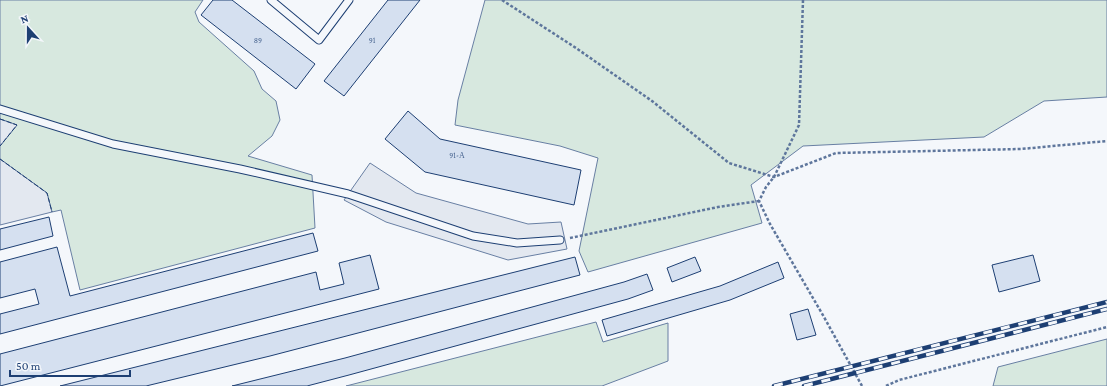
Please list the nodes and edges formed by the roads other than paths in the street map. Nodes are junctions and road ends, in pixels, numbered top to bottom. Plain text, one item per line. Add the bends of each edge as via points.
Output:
1 (271, 0) edge
2 (349, 0) edge
3 (0, 109) edge
4 (560, 240) road end

1 - 2 lane via 319,40
3 - 4 lane via 113,144 348,194 473,236 517,243

